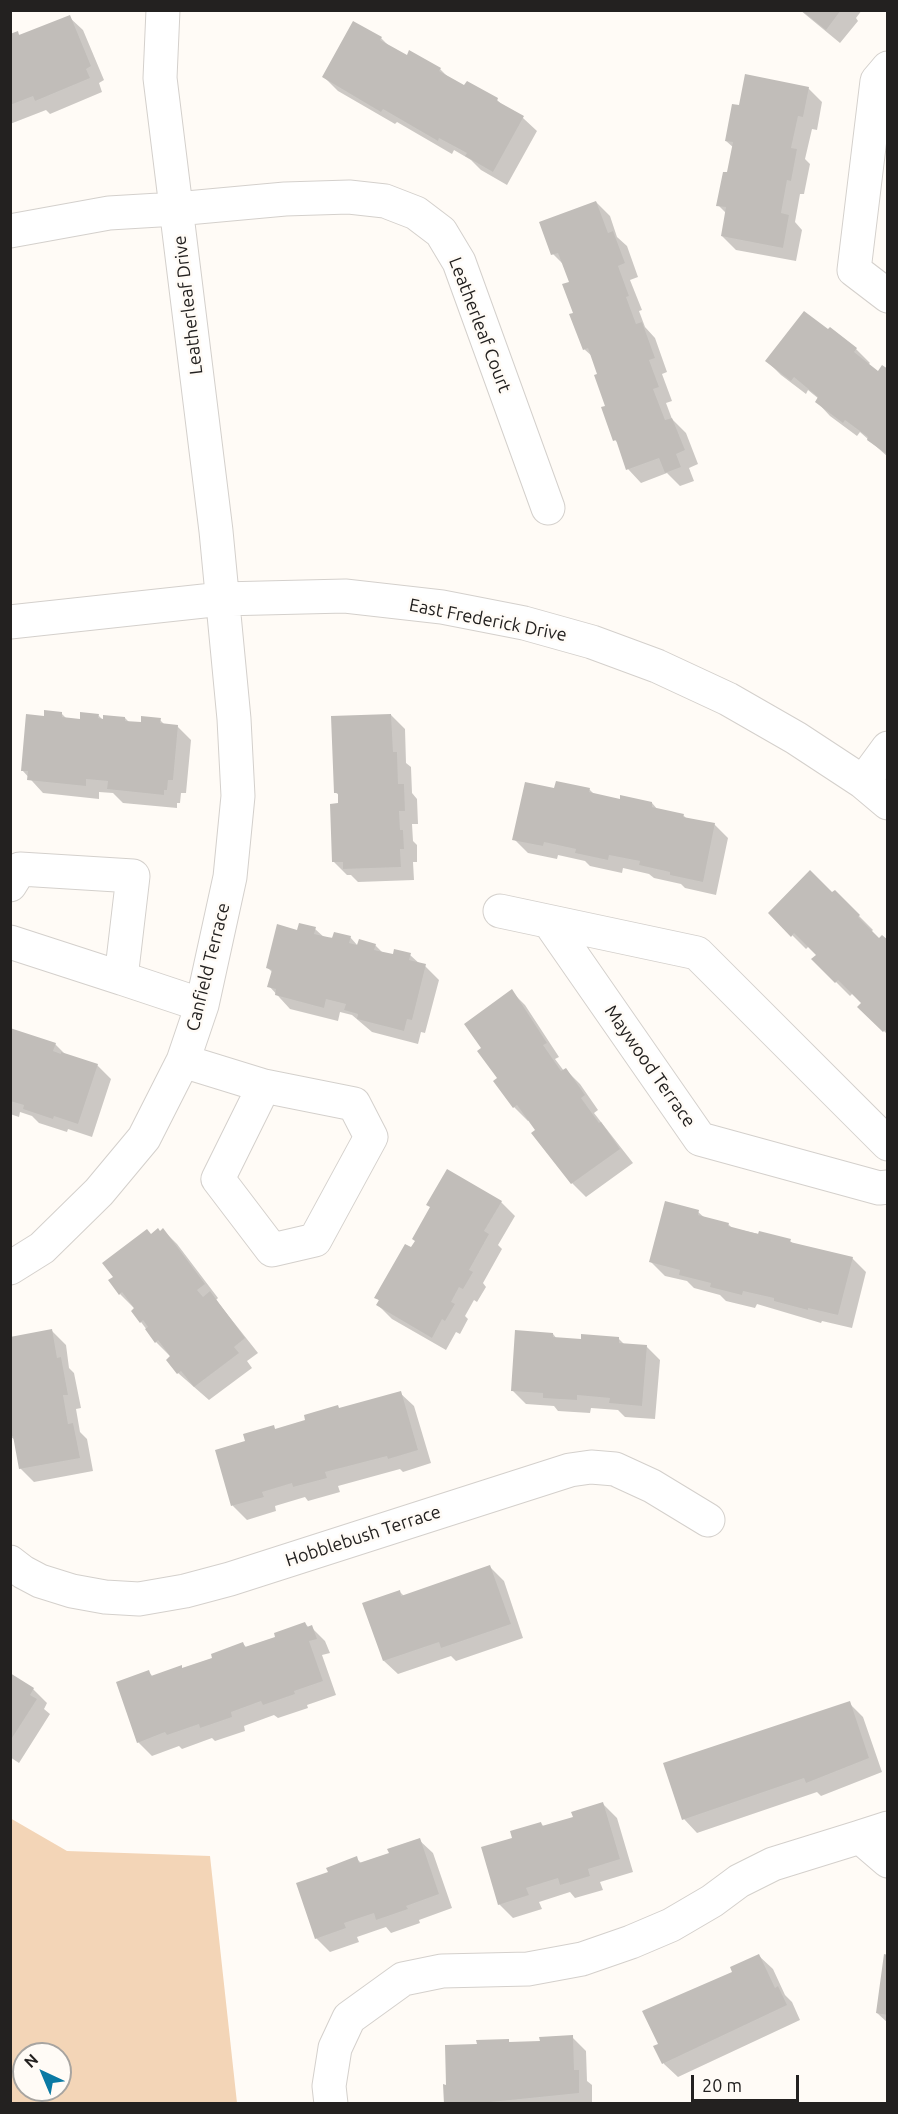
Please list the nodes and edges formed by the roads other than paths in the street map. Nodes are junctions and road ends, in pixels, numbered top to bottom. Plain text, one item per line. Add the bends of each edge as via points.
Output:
1 (163, 10) edge
2 (888, 68) edge
3 (176, 209) junction
4 (10, 231) edge
5 (888, 296) edge
6 (548, 508) dead end
7 (222, 599) junction
8 (10, 622) edge
9 (888, 748) edge
10 (863, 782) junction
11 (888, 803) edge
12 (10, 885) edge
13 (500, 911) dead end
14 (550, 923) junction
15 (10, 942) edge
16 (121, 978) junction
17 (202, 1005) junction
18 (183, 1061) junction
19 (264, 1086) junction
20 (888, 1144) edge
21 (888, 1187) edge
22 (10, 1268) edge
23 (708, 1520) dead end
24 (10, 1562) edge
25 (874, 1832) edge
26 (888, 1861) edge
27 (331, 2103) edge

1 - 3 street, Leatherleaf Drive via 160,78
2 - 5 street via 877,81 854,270
3 - 4 street, Leatherleaf Court via 109,213
3 - 6 street, Leatherleaf Court via 349,197 385,201 416,213 441,232 459,262
3 - 7 street, Leatherleaf Drive
7 - 8 street, East Frederick Drive
7 - 10 street, East Frederick Drive via 345,596 442,607 524,623 592,642 728,699
7 - 17 street, Canfield Terrace via 238,796 230,877
9 - 10 street
10 - 11 street, East Frederick Drive
12 - 16 street via 20,868 133,876
13 - 14 street
14 - 20 street via 697,953
14 - 21 street, Maywood Terrace via 700,1139 879,1188
15 - 16 street
16 - 17 street
17 - 18 street, Canfield Terrace
18 - 19 street
18 - 22 street, Canfield Terrace via 144,1138 99,1192 42,1248
19 - 19 street via 354,1104 371,1137 315,1240 272,1250 218,1179
23 - 24 street, Hobblebush Terrace via 615,1469 591,1467 570,1470 230,1579 139,1599 72,1591 40,1581
25 - 26 street
25 - 27 street via 773,1864 670,1925 582,1959 528,1969 442,1971 403,1979 349,2018 335,2048 329,2086

